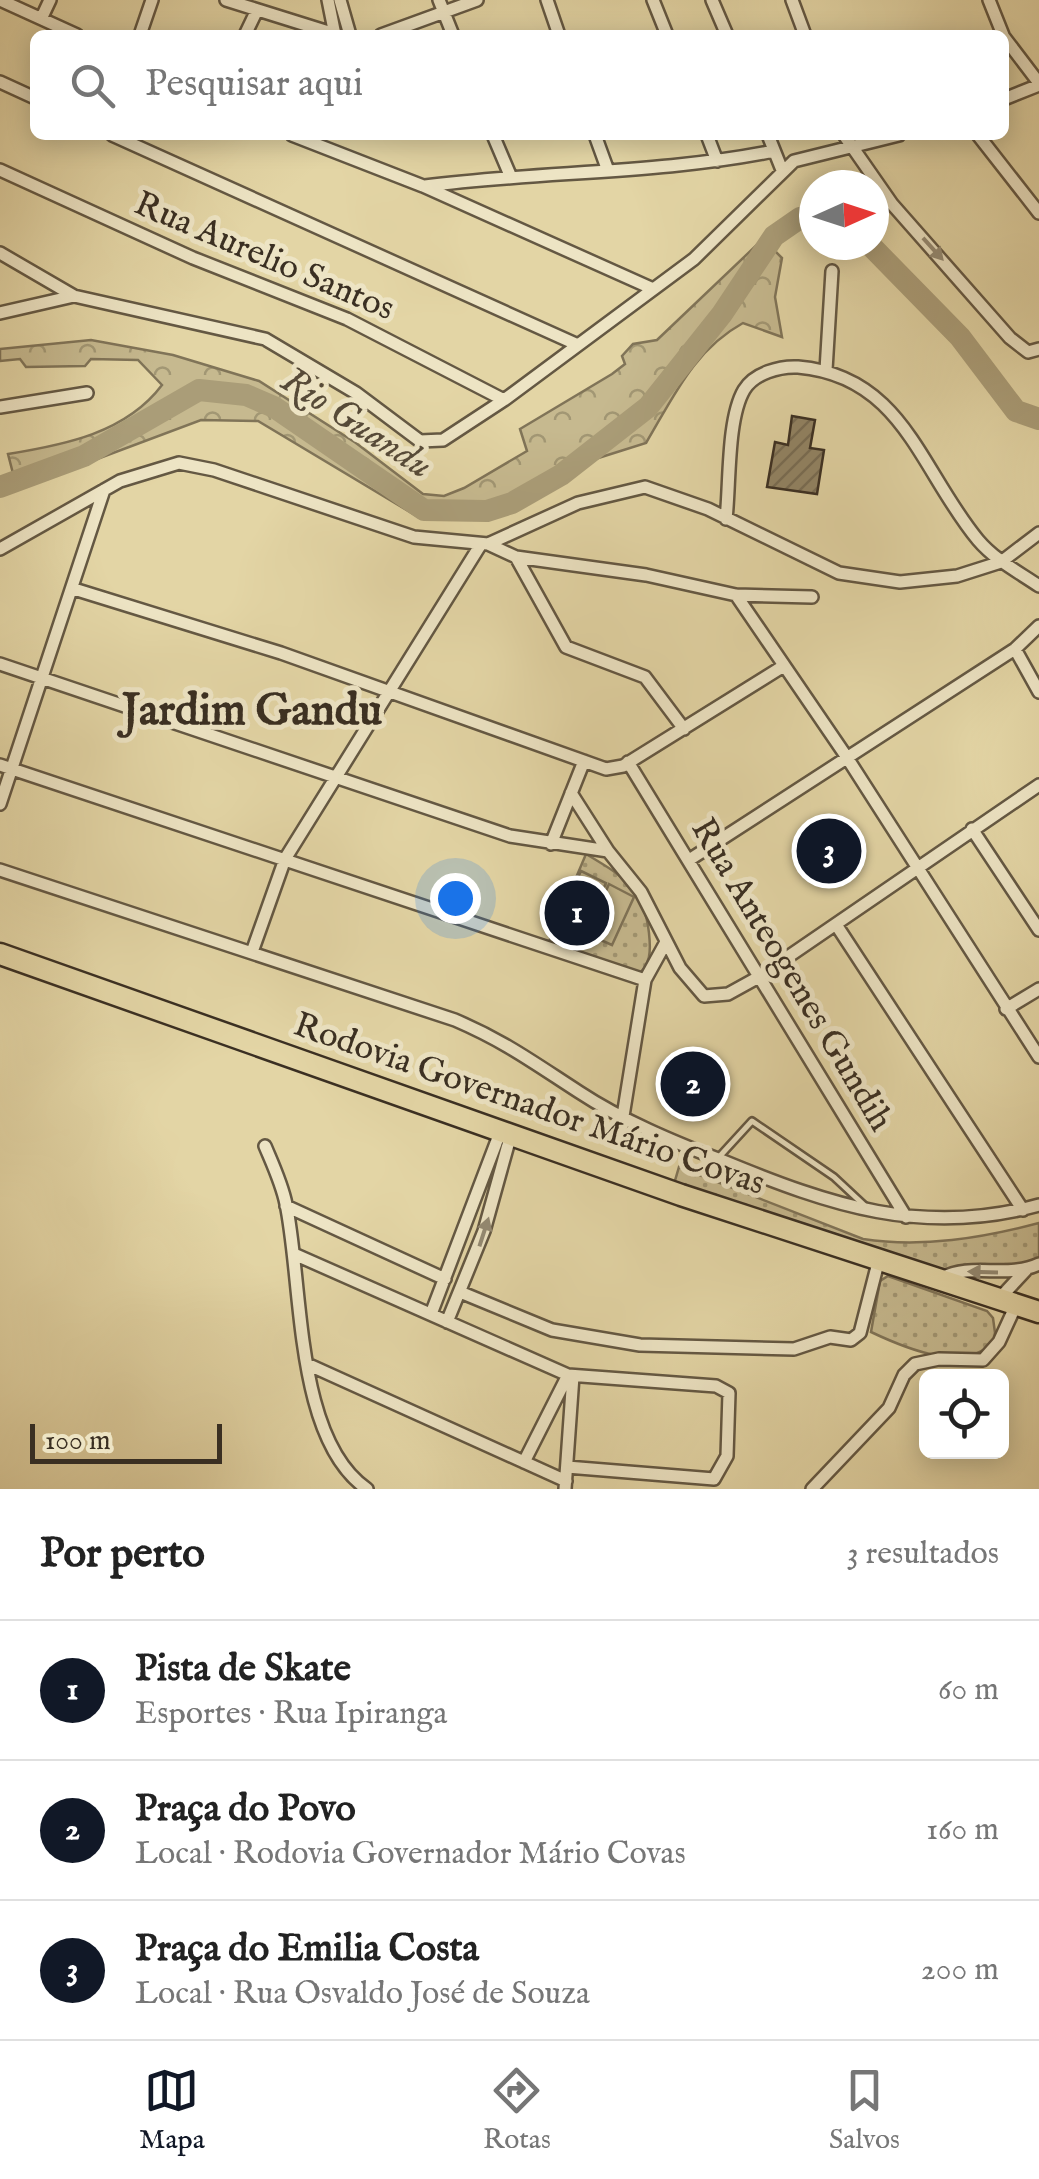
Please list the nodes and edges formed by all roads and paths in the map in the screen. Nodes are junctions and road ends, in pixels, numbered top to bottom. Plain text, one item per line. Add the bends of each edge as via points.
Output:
1 (0, 0) edge
2 (50, 0) edge
3 (152, 0) edge
4 (226, 0) edge
5 (328, 0) edge
6 (340, 0) edge
7 (439, 0) edge
8 (476, 0) edge
9 (546, 0) edge
10 (653, 0) edge
11 (712, 0) edge
12 (792, 0) edge
13 (989, 0) edge
14 (257, 10) junction
15 (444, 14) junction
16 (42, 17) junction
17 (67, 30) edge
18 (142, 30) edge
19 (248, 30) edge
20 (320, 30) edge
21 (335, 30) edge
22 (349, 30) edge
23 (396, 30) edge
24 (451, 30) edge
25 (557, 30) edge
26 (665, 30) edge
27 (724, 30) edge
28 (804, 30) edge
29 (1001, 30) edge
30 (1009, 44) edge
31 (0, 82) edge
32 (1039, 84) edge
33 (30, 96) edge
34 (1009, 97) edge
35 (123, 140) edge
36 (311, 140) edge
37 (328, 140) edge
38 (495, 140) edge
39 (597, 140) edge
40 (708, 140) edge
41 (770, 140) edge
42 (982, 140) edge
43 (846, 141) edge
44 (324, 148) junction
45 (774, 151) junction
46 (717, 162) junction
47 (607, 168) junction
48 (0, 170) edge
49 (782, 170) junction
50 (510, 175) junction
51 (423, 186) junction
52 (1039, 213) edge
53 (0, 253) edge
54 (832, 272) dead end
55 (651, 288) junction
56 (74, 296) junction
57 (0, 313) edge
58 (578, 345) junction
59 (1038, 350) edge
60 (826, 370) junction
61 (88, 393) dead end
62 (504, 400) junction
63 (0, 407) edge
64 (104, 490) junction
65 (726, 518) junction
66 (1039, 533) edge
67 (485, 544) junction
68 (0, 549) edge
69 (516, 557) junction
70 (1001, 562) junction
71 (1039, 586) edge
72 (74, 589) junction
73 (736, 595) junction
74 (812, 597) dead end
75 (1039, 626) edge
76 (1015, 649) junction
77 (0, 664) edge
78 (782, 667) junction
79 (43, 680) junction
80 (388, 692) junction
81 (1039, 692) edge
82 (684, 729) junction
83 (846, 756) junction
84 (584, 761) junction
85 (628, 762) junction
86 (6, 766) edge
87 (334, 777) junction
88 (1039, 784) edge
89 (571, 793) junction
90 (0, 804) edge
91 (972, 830) junction
92 (551, 844) junction
93 (608, 850) junction
94 (285, 860) junction
95 (689, 860) junction
96 (918, 868) junction
97 (0, 870) edge
98 (837, 926) junction
99 (1039, 930) edge
100 (666, 942) junction
101 (252, 952) junction
102 (0, 954) edge
103 (757, 978) junction
104 (645, 980) junction
105 (1039, 989) edge
106 (1006, 1008) junction
107 (1039, 1056) edge
108 (623, 1116) junction
109 (506, 1132) junction
110 (265, 1146) dead end
111 (717, 1159) junction
112 (1039, 1205) edge
113 (286, 1206) junction
114 (1022, 1210) junction
115 (873, 1214) junction
116 (906, 1217) junction
117 (294, 1254) junction
118 (879, 1259) junction
119 (1039, 1264) edge
120 (1026, 1270) junction
121 (447, 1272) junction
122 (468, 1275) junction
123 (941, 1278) junction
124 (460, 1292) junction
125 (1008, 1301) junction
126 (1039, 1312) edge
127 (431, 1314) junction
128 (447, 1322) junction
129 (307, 1364) junction
130 (570, 1375) junction
131 (524, 1462) junction
132 (567, 1466) junction
133 (566, 1485) edge
134 (367, 1489) edge
135 (812, 1489) edge

1 - 16 street
2 - 16 street
3 - 18 street
4 - 14 street
5 - 21 street
6 - 22 street
7 - 15 street
8 - 15 street
9 - 25 street
10 - 26 street
11 - 27 street
12 - 28 street
13 - 29 street
14 - 19 street
14 - 20 street
15 - 23 street
15 - 24 street
16 - 17 street
30 - 32 street
31 - 33 street
32 - 34 street
35 - 58 street
36 - 44 street
37 - 44 street
38 - 50 street
39 - 47 street
40 - 46 street
41 - 45 street
42 - 52 street
43 - 49 street
43 -> 59 street via 892,204 1020,349
44 - 51 street
45 - 46 street
45 - 49 street
46 - 47 street
47 - 50 street
48 - 62 street, Rua Aurelio Santos via 192,258 347,319
49 - 55 street via 721,236
50 - 51 street
51 - 55 street
53 - 56 street
54 - 60 street
55 - 58 street
56 - 57 street
56 - 62 street via 266,339 420,441 451,436
58 - 62 street
60 - 65 street via 770,371 745,387
60 - 70 street via 848,376 888,409 977,539
61 - 63 street
64 - 67 street via 143,472 192,463 414,536
64 - 68 street
64 - 72 street
65 - 67 street via 645,487 578,503
65 - 70 street via 809,561 872,578 947,578
66 - 70 street
67 - 69 street
67 - 80 street
69 - 73 street
69 - 82 street via 566,647 644,677
70 - 71 street
72 - 79 street
72 - 80 street
73 - 74 street
73 - 78 street
75 - 76 street
76 - 81 street
76 - 83 street
77 - 79 street
78 - 82 street
78 - 83 street
79 - 86 street
79 - 87 street
80 - 84 street
80 - 87 street
82 - 85 street
83 - 95 street
83 - 96 street
84 - 85 street via 606,770
84 - 89 street
85 - 95 street, Rua Anteogenes Gundih
86 - 90 street
86 - 94 street
87 - 92 street
87 - 94 street
88 - 91 street
89 - 92 street
89 - 93 street
91 - 96 street
91 - 99 street
92 - 93 street
93 - 100 street via 641,892
94 - 101 street
94 - 104 street
95 - 103 street, Rua Anteogenes Gundih
96 - 98 street
96 - 106 street
97 - 101 street
98 - 103 street
98 - 114 street
100 - 103 street via 704,996 728,994
100 - 104 street
101 - 108 street via 512,1045
102 - 109 highway, Rodovia Governador Mário Covas
103 - 116 street, Rua Anteogenes Gundih
104 - 108 street
105 - 106 street
106 - 107 street
108 - 111 street
109 - 118 highway, Rodovia Governador Mário Covas
109 - 121 street
122 -> 109 street
110 - 113 street
111 - 115 street
111 - 115 lane via 752,1121
112 - 114 street
113 - 117 street
113 - 121 street
114 - 116 street
115 - 116 street
117 - 127 street
117 - 129 street
118 - 123 highway, Rodovia Governador Mário Covas
118 - 124 street via 860,1333 794,1349 716,1350 574,1336
119 - 120 street
120 -> 123 street
120 - 125 street
121 - 122 street
121 - 127 street
122 - 124 street
123 - 125 highway, Rodovia Governador Mário Covas
124 - 128 street
125 - 126 highway, Rodovia Governador Mário Covas
125 - 135 street via 999,1342 983,1360 915,1364 889,1408
127 - 128 street
128 - 130 street
129 - 131 street
129 - 134 street via 344,1468
130 - 131 street
130 - 132 street
130 - 132 street via 724,1387 730,1402 727,1456 714,1479
131 - 133 street
132 - 133 street

